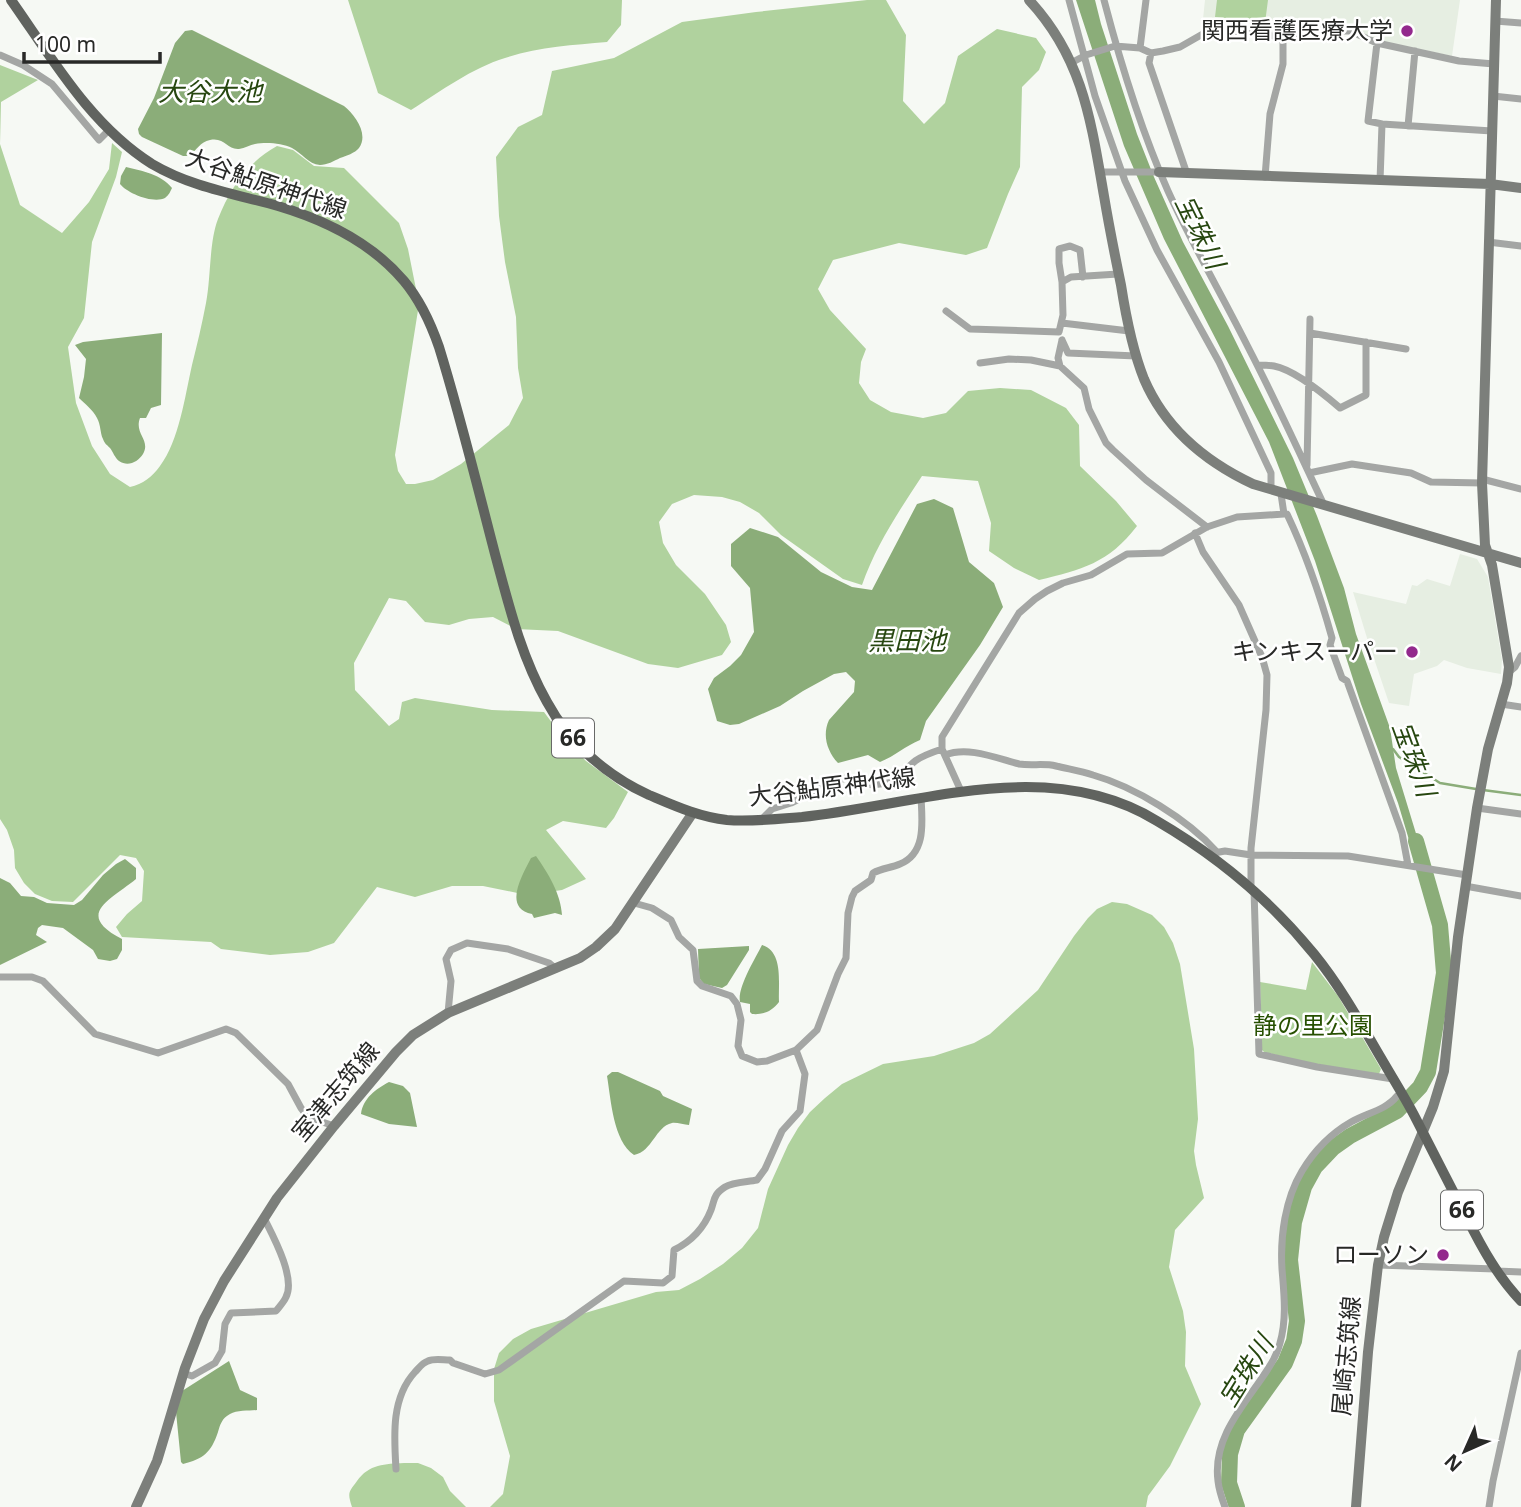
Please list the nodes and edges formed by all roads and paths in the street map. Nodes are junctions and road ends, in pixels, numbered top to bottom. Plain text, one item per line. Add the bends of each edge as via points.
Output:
1 (11, 0) edge
2 (1029, 0) edge
3 (1069, 0) edge
4 (1104, 0) edge
5 (1146, 0) edge
6 (1496, 0) edge
7 (1496, 21) junction
8 (1521, 23) edge
9 (1283, 38) junction
10 (1377, 43) junction
11 (1116, 46) junction
12 (1140, 48) junction
13 (1415, 51) junction
14 (1151, 53) junction
15 (0, 55) edge
16 (1085, 56) junction
17 (1071, 62) junction
18 (1494, 64) junction
19 (1493, 96) junction
20 (1521, 99) edge
21 (1382, 124) junction
22 (1408, 126) junction
23 (109, 130) junction
24 (1492, 131) junction
25 (1100, 172) junction
26 (1125, 172) junction
27 (1160, 172) junction
28 (1187, 174) junction
29 (1265, 177) junction
30 (1380, 181) junction
31 (1490, 184) junction
32 (1521, 188) edge
33 (1488, 242) junction
34 (1521, 246) edge
35 (1118, 274) junction
36 (1083, 277) junction
37 (1062, 282) junction
38 (946, 311) dead end
39 (1310, 319) dead end
40 (1062, 323) junction
41 (1129, 331) junction
42 (1310, 333) junction
43 (1061, 336) junction
44 (1366, 342) junction
45 (1405, 349) dead end
46 (1136, 355) junction
47 (980, 363) dead end
48 (1258, 365) junction
49 (1060, 366) junction
50 (1309, 385) junction
51 (1308, 470) junction
52 (1482, 481) junction
53 (1521, 489) edge
54 (1270, 490) junction
55 (1281, 494) junction
56 (1319, 505) junction
57 (1284, 514) junction
58 (1207, 527) junction
59 (1195, 533) junction
60 (1488, 554) junction
61 (1521, 563) edge
62 (1521, 656) edge
63 (1508, 672) junction
64 (1501, 704) junction
65 (1521, 707) edge
66 (944, 752) junction
67 (961, 791) junction
68 (921, 797) junction
69 (1477, 806) junction
70 (692, 814) junction
71 (1521, 814) edge
72 (761, 820) junction
73 (1213, 853) junction
74 (1251, 855) junction
75 (1410, 866) junction
76 (1467, 875) junction
77 (1465, 886) junction
78 (1252, 889) junction
79 (1521, 896) edge
80 (634, 904) junction
81 (556, 969) junction
82 (0, 977) edge
83 (448, 1013) junction
84 (796, 1050) junction
85 (1393, 1079) junction
86 (1399, 1096) junction
87 (334, 1126) junction
88 (1422, 1133) junction
89 (264, 1218) junction
90 (1378, 1265) junction
91 (1496, 1270) junction
92 (1521, 1272) edge
93 (1521, 1301) edge
94 (1521, 1353) edge
95 (183, 1373) junction
96 (396, 1469) dead end
97 (136, 1507) edge
98 (1225, 1507) edge
99 (1356, 1507) edge
100 (1489, 1507) edge

1 - 23 main road, 大谷鮎原神代線 / 66 via 74,90
2 - 17 street
3 - 16 street
4 - 11 street
5 - 12 street
6 - 7 street, 尾崎志筑線
7 - 8 street
7 - 18 street, 尾崎志筑線
9 - 10 street via 1350,31
9 - 14 street via 1208,31 1180,47
9 - 29 street
10 - 13 street
10 - 21 street via 1368,121
11 - 12 street
11 - 16 street
11 - 27 street
12 - 14 street
13 - 18 street
13 - 22 street
14 - 28 street via 1149,63
15 - 23 street via 52,84 99,140
16 - 17 street
16 - 26 street via 1095,96
17 - 25 street via 1086,104
18 - 19 street, 尾崎志筑線
19 - 20 street
19 - 24 street, 尾崎志筑線
21 - 22 street
21 - 30 street
22 - 24 street
23 - 70 main road, 大谷鮎原神代線 / 66 via 142,157 183,179 300,213 340,230 405,282 439,347 520,643 549,707 577,743 620,780
24 - 31 street, 尾崎志筑線
25 - 26 street
25 - 35 street
26 - 27 street
26 - 54 street via 1157,250 1220,362 1271,473
27 - 28 street
27 - 48 street
28 - 29 street
29 - 30 street
30 - 31 street
31 - 32 street
31 - 33 street, 尾崎志筑線
33 - 34 street
33 - 52 street, 尾崎志筑線
35 - 36 street
35 - 41 street
36 - 37 street
36 - 37 street via 1080,250 1070,246 1059,249
37 - 40 street
38 - 43 street via 971,329
39 - 42 street
40 - 41 street
40 - 43 street
41 - 46 street
42 - 44 street
42 - 50 street
43 - 46 street via 1068,353
43 - 49 street
44 - 45 street
44 - 50 street via 1366,395 1340,408
46 - 54 street via 1160,408 1193,446 1234,475
47 - 49 street via 1009,359
48 - 50 street via 1283,369
48 - 51 street
49 - 58 street via 1084,388 1106,443
50 - 51 street
51 - 52 street via 1352,464 1411,473 1431,482
51 - 56 street
52 - 53 street
52 - 60 street, 尾崎志筑線
54 - 55 street
55 - 56 street
55 - 57 street
56 - 60 street
57 - 58 street via 1237,517
57 - 75 street via 1317,584 1330,645 1393,808
58 - 59 street
59 - 66 street via 1162,553 1119,557 1091,575 1047,591 1025,607 942,737
59 - 74 street via 1235,599 1267,675
60 - 61 street
60 - 63 street, 尾崎志筑線
62 - 63 street
63 - 64 street, 尾崎志筑線
64 - 65 street
64 - 69 street, 尾崎志筑線
66 - 67 street
66 - 72 street via 920,757 895,782 872,785 837,780 772,809
66 - 73 street via 982,754 1094,775 1161,807 1203,837
67 - 68 main road, 大谷鮎原神代線 / 66
67 - 73 main road, 大谷鮎原神代線 / 66 via 999,787 1085,793 1153,818
68 - 72 main road, 大谷鮎原神代線 / 66
68 - 84 street via 918,846 904,863 873,873 872,880 855,891 848,913 846,958 817,1030
69 - 71 street
69 - 76 street, 尾崎志筑線
70 - 72 main road, 大谷鮎原神代線 / 66
70 - 80 street, 室津志筑線
73 - 74 street
73 - 78 main road, 大谷鮎原神代線 / 66
74 - 75 street via 1348,856
74 - 78 street
75 - 76 street
76 - 77 street, 尾崎志筑線
77 - 79 street
77 - 88 street, 尾崎志筑線 via 1444,1071
78 - 85 main road, 大谷鮎原神代線 / 66 via 1328,973
78 - 85 street via 1259,1054
80 - 81 street, 室津志筑線 via 596,947
80 - 84 street via 671,920 679,937 693,950 697,981 731,996 737,1004 742,1056 757,1062
81 - 83 street, 室津志筑線
81 - 83 street via 508,950 467,943 451,950 446,959 451,981
82 - 87 street via 43,981 99,1037 158,1053 230,1030 288,1084 308,1117
83 - 87 street, 室津志筑線 via 413,1035
84 - 96 street via 805,1074 800,1111 782,1131 757,1180 727,1185 714,1197 705,1222 688,1243 674,1250 672,1276 663,1283 624,1281 499,1370 485,1374 450,1360 425,1362 409,1379 394,1420
85 - 86 main road, 大谷鮎原神代線 / 66
86 - 88 main road, 大谷鮎原神代線 / 66
86 - 98 street via 1328,1139 1295,1184 1282,1255 1283,1332 1274,1360 1222,1439 1217,1467
87 - 89 street, 室津志筑線
88 - 90 street, 尾崎志筑線 via 1398,1192
88 - 91 main road, 大谷鮎原神代線 / 66
89 - 95 street, 室津志筑線 via 224,1280
89 - 95 street via 283,1258 287,1296 276,1311 231,1313 215,1363 192,1376
90 - 91 street
90 - 99 street, 尾崎志筑線
91 - 92 street
91 - 93 main road, 大谷鮎原神代線 / 66
94 - 100 street
95 - 97 street, 室津志筑線 via 157,1461

